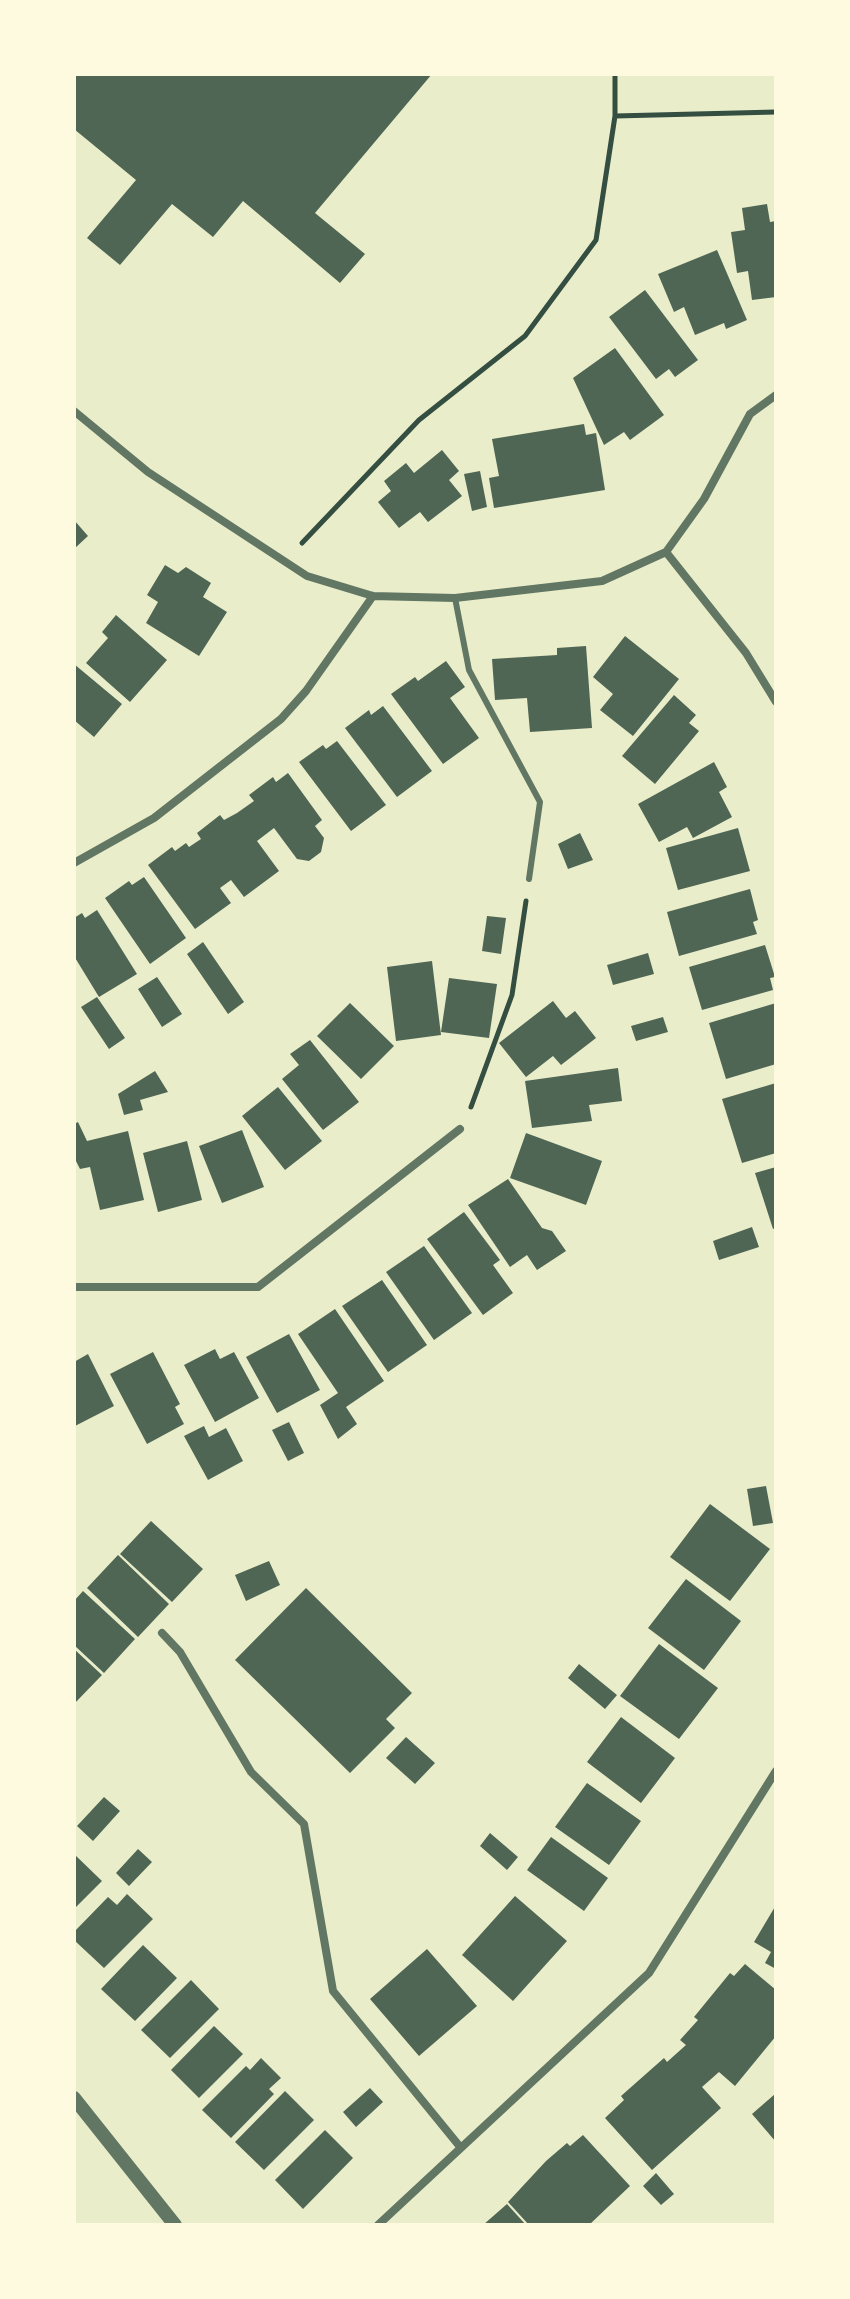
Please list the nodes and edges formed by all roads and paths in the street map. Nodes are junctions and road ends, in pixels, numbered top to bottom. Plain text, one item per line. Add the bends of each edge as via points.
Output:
1 (615, 74) edge
2 (776, 112) edge
3 (615, 116) junction
4 (776, 395) edge
5 (74, 411) edge
6 (666, 552) junction
7 (285, 561) junction
8 (373, 596) junction
9 (455, 598) junction
10 (776, 702) edge
11 (74, 863) edge
12 (529, 879) joint
13 (460, 1129) joint
14 (74, 1287) edge
15 (162, 1633) dead end
16 (776, 1771) edge
17 (74, 2098) edge
18 (461, 2148) junction
19 (175, 2225) edge
20 (378, 2225) edge

1 - 3 path
2 - 3 path
3 - 7 path via 596,240 525,336 419,420
4 - 6 street via 750,414 704,499
5 - 7 street via 148,472
6 - 9 street via 602,581
6 - 10 street via 746,653
7 - 8 street via 307,576
8 - 9 street
8 - 11 street via 281,719 154,818
9 - 12 lane via 469,670 540,802
12 - 13 path via 512,995 481,1087
13 - 14 street via 258,1287
15 - 18 street via 180,1652 251,1772 304,1824 333,1991
16 - 18 street via 649,1973
17 - 19 street
18 - 20 street

